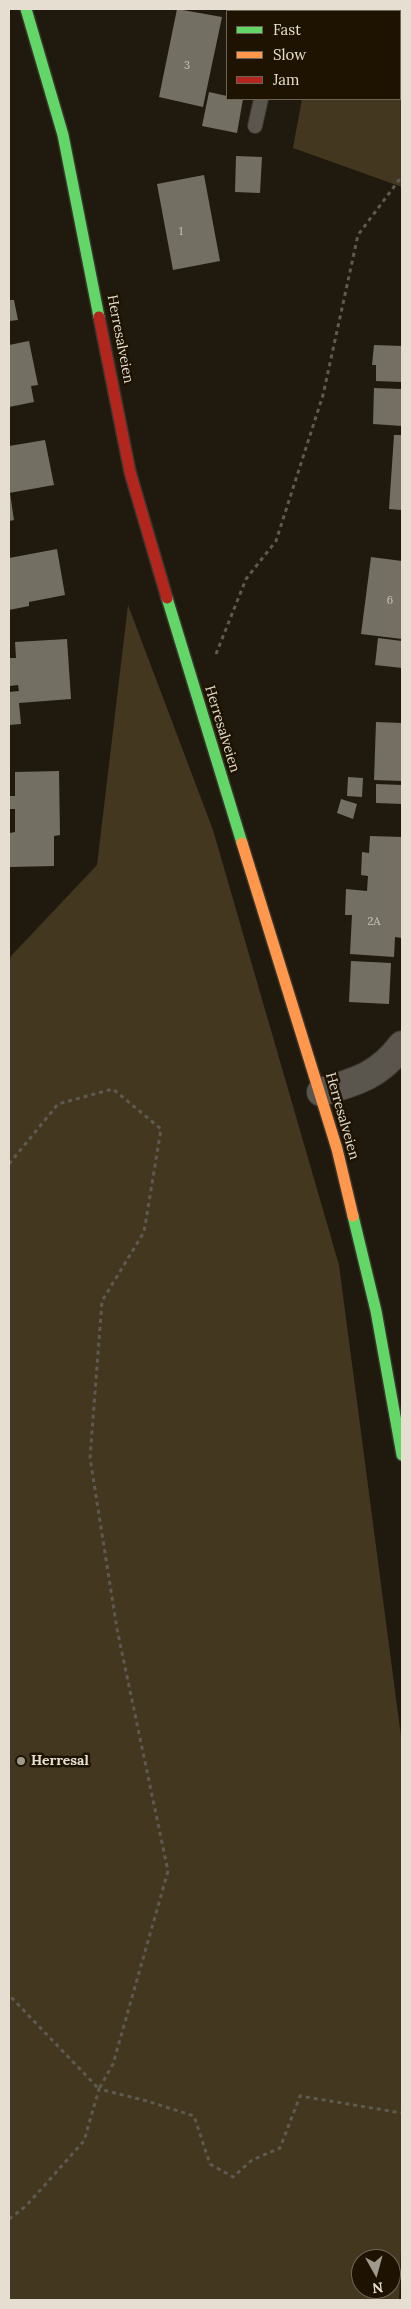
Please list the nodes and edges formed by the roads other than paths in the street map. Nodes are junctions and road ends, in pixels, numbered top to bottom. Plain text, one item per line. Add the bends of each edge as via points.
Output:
1 (28, 9) edge
2 (261, 100) edge
3 (255, 126) dead end
4 (402, 1045) edge
5 (321, 1092) junction
6 (402, 1454) edge

1 - 5 street, Herresalveien via 63,135 130,472 197,699
2 - 3 lane
4 - 5 street via 392,1058 362,1080
5 - 6 street, Herresalveien via 376,1311

